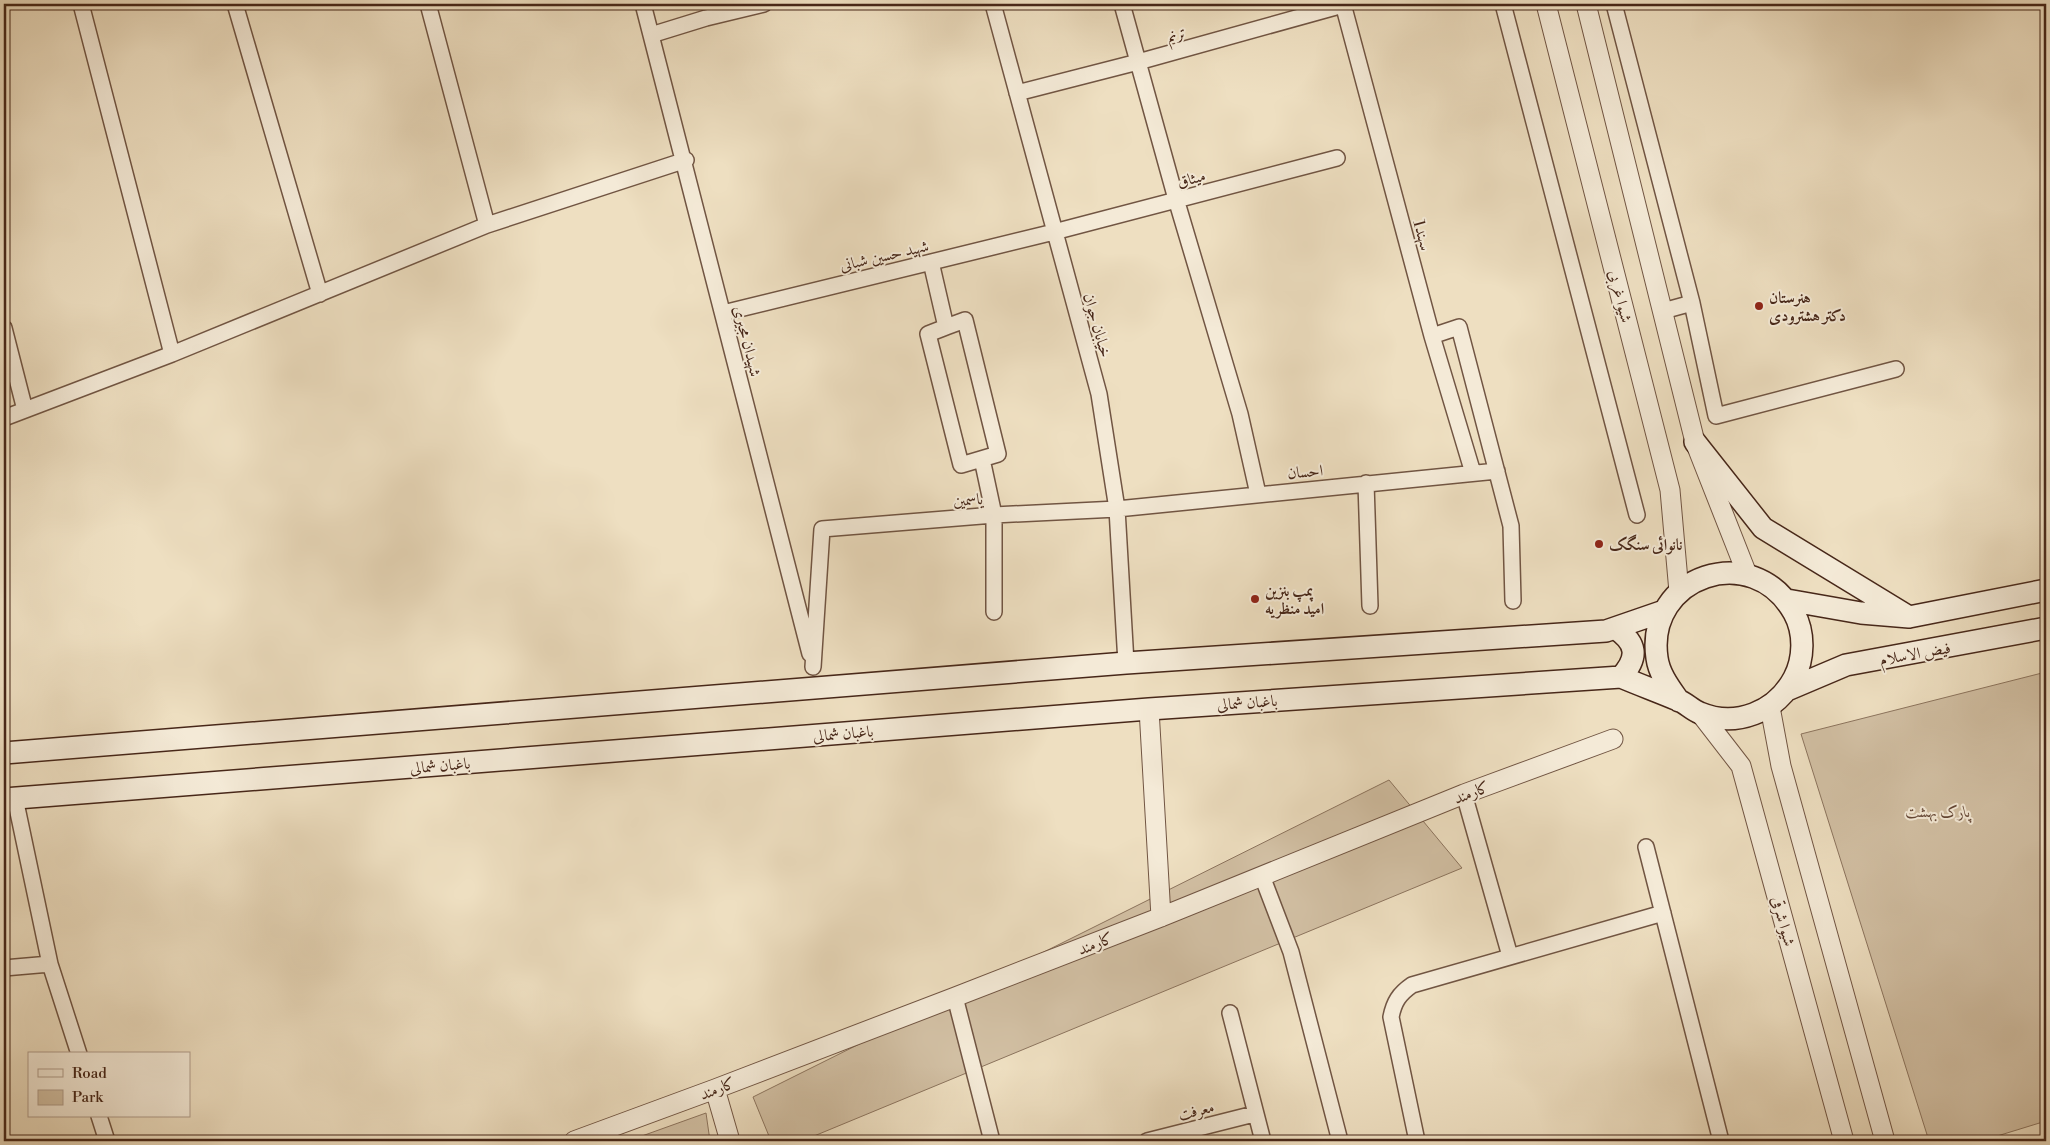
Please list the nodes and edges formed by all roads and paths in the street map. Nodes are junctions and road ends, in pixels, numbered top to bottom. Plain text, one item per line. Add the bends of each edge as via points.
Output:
1 (81, 4) edge
2 (235, 4) edge
3 (428, 4) edge
4 (643, 4) edge
5 (764, 4) edge
6 (993, 4) edge
7 (1122, 4) edge
8 (1343, 4) edge
9 (1503, 4) edge
10 (1546, 4) edge
11 (1586, 4) edge
12 (1614, 4) edge
13 (651, 35) junction
14 (1138, 62) junction
15 (1017, 93) junction
16 (1337, 158) dead end
17 (685, 160) junction
18 (1176, 199) junction
19 (487, 225) junction
20 (1054, 232) junction
21 (931, 262) junction
22 (320, 294) junction
23 (1692, 303) junction
24 (1663, 311) junction
25 (723, 313) junction
26 (946, 327) junction
27 (4, 328) edge
28 (1432, 336) junction
29 (172, 354) junction
30 (1896, 369) dead end
31 (25, 410) junction
32 (4, 418) edge
33 (1694, 442) junction
34 (982, 459) junction
35 (1497, 471) junction
36 (1473, 473) junction
37 (1366, 483) junction
38 (1258, 494) junction
39 (1117, 509) junction
40 (994, 514) junction
41 (1637, 515) dead end
42 (1747, 574) junction
43 (2046, 590) edge
44 (1679, 592) junction
45 (1787, 600) junction
46 (1513, 601) dead end
47 (1370, 606) dead end
48 (1664, 611) junction
49 (994, 612) dead end
50 (1909, 617) junction
51 (1615, 628) junction
52 (2046, 628) edge
53 (1126, 663) junction
54 (814, 667) junction
55 (1621, 677) junction
56 (819, 688) junction
57 (1788, 690) junction
58 (1679, 701) junction
59 (1770, 707) junction
60 (1149, 708) junction
61 (1700, 713) junction
62 (1613, 739) dead end
63 (4, 754) edge
64 (1464, 794) junction
65 (9, 799) edge
66 (1646, 847) dead end
67 (1262, 876) junction
68 (1663, 913) junction
69 (1161, 917) junction
70 (1510, 956) junction
71 (50, 964) junction
72 (4, 968) edge
73 (955, 997) junction
74 (1230, 1013) dead end
75 (78, 1052) edge
76 (715, 1089) junction
77 (1254, 1114) junction
78 (100, 1118) edge
79 (106, 1141) edge
80 (574, 1141) edge
81 (730, 1141) edge
82 (992, 1141) edge
83 (1147, 1141) edge
84 (1262, 1141) edge
85 (1340, 1141) edge
86 (1417, 1141) edge
87 (1721, 1141) edge
88 (1844, 1141) edge
89 (1884, 1141) edge

1 - 29 street
2 - 22 street
3 - 19 street
4 - 13 street, شهیدان مجیری
5 - 13 street
6 - 15 street, خیابان جوان
7 - 14 street
8 - 14 street, ترنم
8 - 28 street, 1سهند
9 - 41 street
10 - 44 street, شیوا غربی via 1670,490
11 - 24 street
12 - 23 street
13 - 17 street, شهیدان مجیری
14 - 15 street, ترنم
14 - 18 street
15 - 20 street, خیابان جوان
16 - 18 street, میثاق
17 - 19 street
17 - 25 street, شهیدان مجیری
18 - 20 street, میثاق
18 - 38 street via 1240,414
19 - 22 street
20 - 21 street, شهید حسین شبانی
20 - 39 street, خیابان جوان via 1099,394
21 - 25 street, شهید حسین شبانی
21 - 26 street
22 - 29 street
23 - 24 street
23 - 30 street via 1716,416
24 - 33 street
25 - 54 street, شهیدان مجیری
26 - 34 street via 965,320 998,454
26 - 34 street via 928,334 960,465
27 - 31 street
28 - 35 street via 1459,327
28 - 36 street, 1سهند
29 - 31 street
31 - 32 street
33 - 42 street
33 - 50 main road via 1763,528
34 - 40 street
35 - 36 street, احسان
35 - 46 street via 1510,526
36 - 37 street, احسان
37 - 38 street, احسان
37 - 47 street
38 - 39 street, احسان
39 - 40 street, یاسمین
39 - 53 street, خیابان جوان
40 - 49 street
40 - 54 street, یاسمین via 822,529
42 - 44 main road via 1723,572 1699,578
42 - 45 main road via 1769,584
43 - 50 main road
44 - 48 main road
45 - 50 main road via 1861,613
45 - 57 main road via 1798,621 1803,645 1799,669
48 - 51 main road
48 - 58 main road via 1657,634 1657,658 1665,681
51 - 53 main road
51 - 55 main road via 1628,637 1634,651 1631,666
52 - 57 main road, فیض الاسلام via 1846,665
53 - 56 main road
54 - 56 street, شهیدان مجیری
55 - 58 main road, باغبان شمالی
55 - 60 main road, باغبان شمالی
56 - 63 main road
57 - 59 main road
58 - 61 main road
59 - 61 main road via 1748,717 1724,719
59 - 89 street via 1781,766
60 - 65 main road, باغبان شمالی
60 - 69 street
61 - 88 street, شیوا شرقی via 1741,766
62 - 64 street, کارمند
64 - 67 street, کارمند
64 - 70 street
65 - 71 street
66 - 68 street
67 - 69 street, کارمند
67 - 85 street via 1291,952
68 - 70 street
68 - 87 street
69 - 73 street, کارمند
70 - 86 street via 1412,985 1401,992 1394,1003 1391,1017
71 - 72 street
71 - 75 street
73 - 76 street, کارمند
73 - 82 street
74 - 77 street
76 - 80 street, کارمند
76 - 81 street
77 - 83 street, معرفت
77 - 84 street
78 - 79 street

